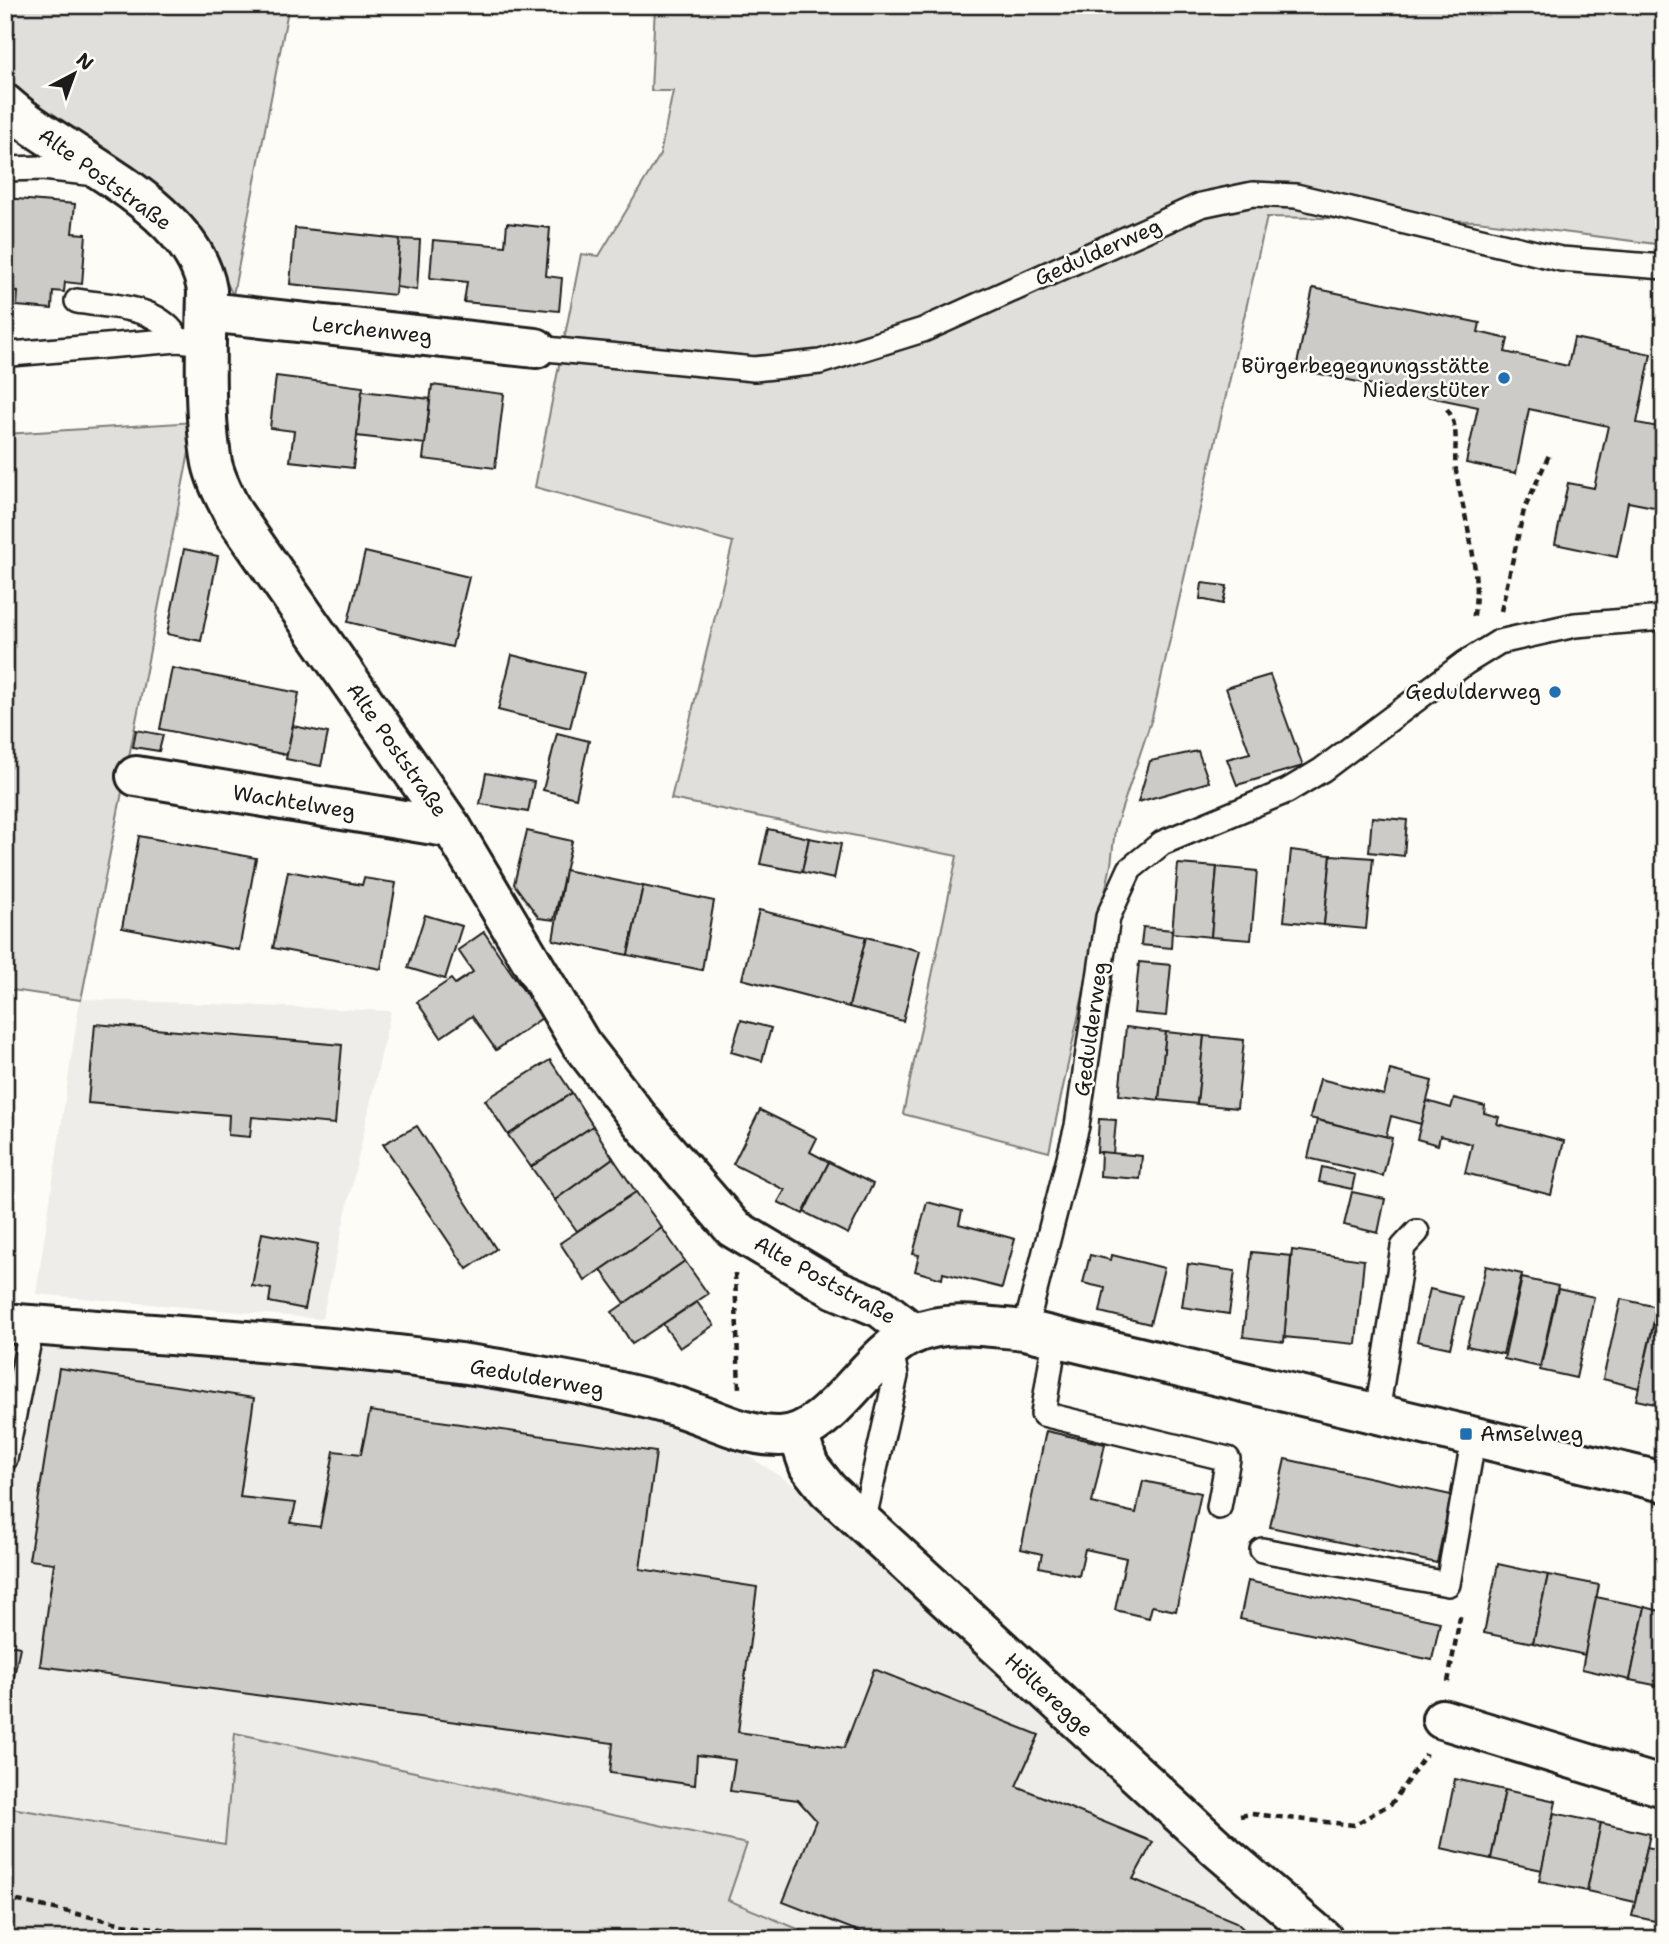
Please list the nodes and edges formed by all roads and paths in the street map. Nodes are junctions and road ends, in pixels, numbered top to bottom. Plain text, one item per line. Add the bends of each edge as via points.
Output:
1 (5, 104) edge
2 (5, 169) edge
3 (103, 174) junction
4 (1664, 267) edge
5 (77, 301) dead end
6 (197, 332) junction
7 (536, 348) joint
8 (11, 354) dead end
9 (1447, 409) dead end
10 (1549, 456) dead end
11 (1664, 618) edge
12 (1499, 642) junction
13 (1465, 663) junction
14 (136, 776) dead end
15 (452, 828) junction
16 (1417, 1232) dead end
17 (19, 1324) edge
18 (736, 1324) dead end
19 (1040, 1334) junction
20 (902, 1341) junction
21 (738, 1361) dead end
22 (1377, 1413) junction
23 (798, 1434) junction
24 (1474, 1436) junction
25 (5, 1459) edge
26 (1664, 1482) edge
27 (1219, 1507) dead end
28 (863, 1523) junction
29 (1262, 1550) dead end
30 (1463, 1599) dead end
31 (1441, 1719) junction
32 (1664, 1787) edge
33 (1190, 1824) junction
34 (5, 1898) edge
35 (313, 1939) edge
36 (1323, 1939) edge

1 - 3 street, Alte Poststraße
2 - 3 lane via 43,167
3 - 6 street, Alte Poststraße via 162,218 193,251 204,271
4 - 7 lane, Gedulderweg via 1561,259 1296,196 1253,194 1201,205 923,330 820,362 754,369
5 - 6 lane via 137,311 172,329
6 - 7 street, Lerchenweg
6 - 8 lane
6 - 15 street, Alte Poststraße via 212,464 220,488
9 - 13 path via 1456,428 1454,458 1472,538 1474,615
10 - 12 path via 1524,510 1504,592
11 - 12 lane, Gedulderweg via 1576,625
12 - 13 lane, Gedulderweg
13 - 19 lane, Gedulderweg via 1322,770 1287,791 1163,843 1130,869 1108,917
14 - 15 street, Wachtelweg
15 - 20 street, Alte Poststraße via 581,1044 643,1125 733,1228 835,1289 881,1308
16 - 22 lane via 1403,1247
17 - 23 street, Gedulderweg via 390,1354 551,1378 673,1405 754,1433
17 - 25 lane
18 - 21 path
19 - 20 street via 957,1325
19 - 22 street
19 - 27 lane, Gedulderweg via 1043,1414 1228,1459
20 - 23 street
20 - 28 lane
22 - 24 street
23 - 28 street, Hölteregge via 800,1448 817,1478
24 - 26 street
24 - 29 lane via 1448,1584
28 - 33 street, Hölteregge
30 - 31 path
31 - 32 street
31 - 33 path via 1426,1754 1392,1803 1354,1825 1251,1814
33 - 36 street, Hölteregge
34 - 35 path via 123,1924 201,1934

